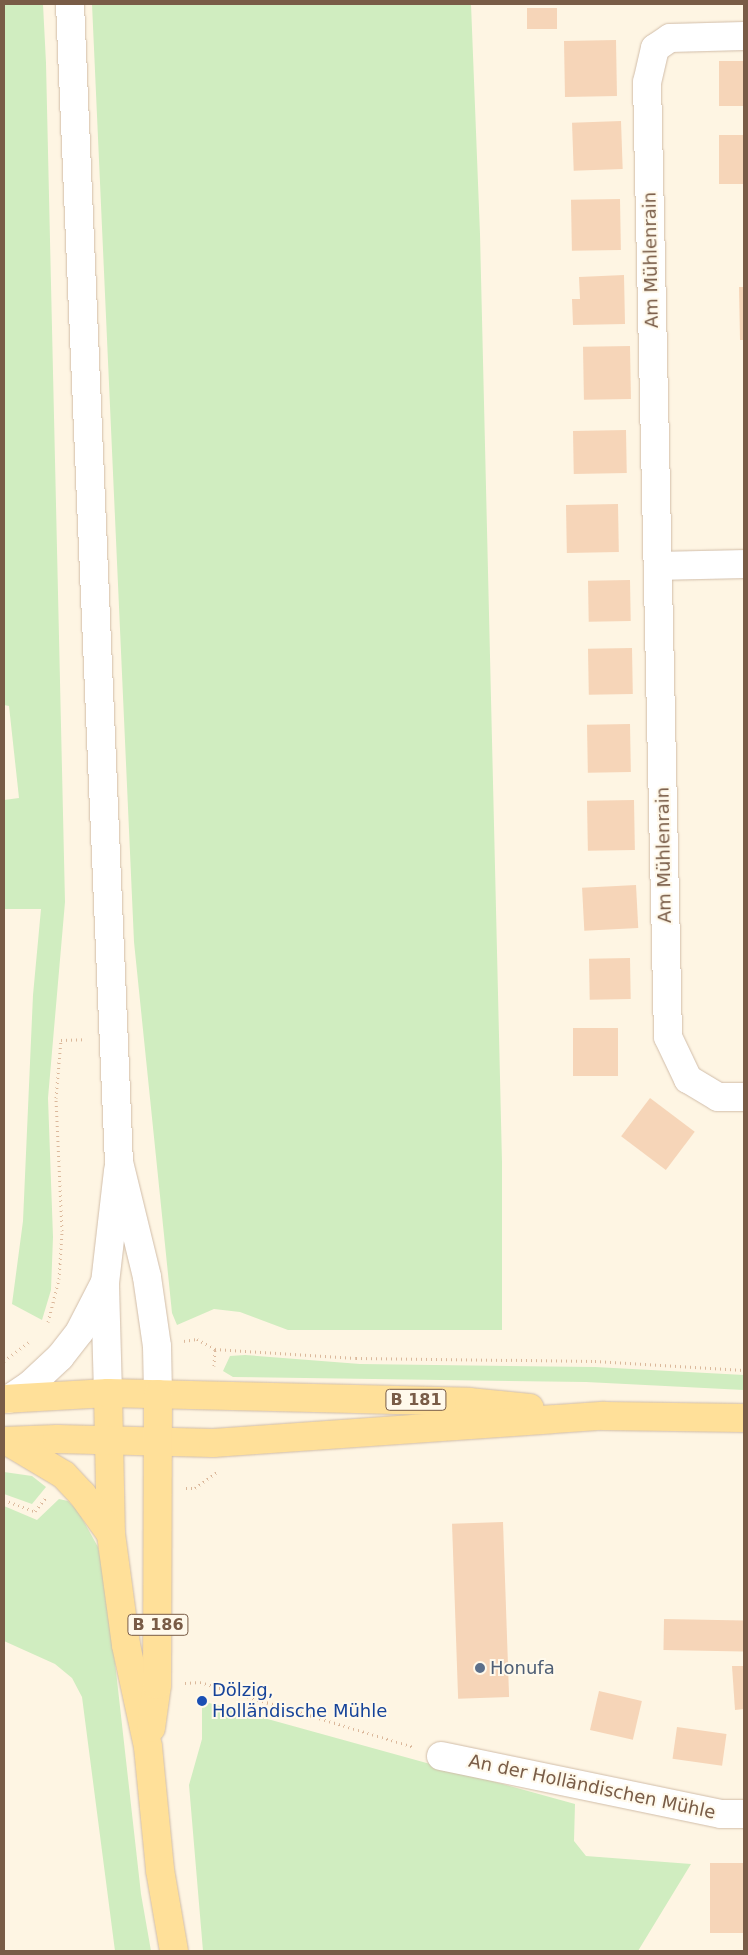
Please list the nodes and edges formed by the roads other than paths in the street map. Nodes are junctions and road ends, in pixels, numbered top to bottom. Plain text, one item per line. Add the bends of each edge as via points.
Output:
1 (70, 4) edge
2 (744, 36) edge
3 (744, 564) edge
4 (658, 566) junction
5 (744, 1097) edge
6 (119, 1162) junction
7 (105, 1283) junction
8 (108, 1393) junction
9 (158, 1394) junction
10 (6, 1399) edge
11 (604, 1416) junction
12 (744, 1418) edge
13 (108, 1440) junction
14 (6, 1441) edge
15 (158, 1442) junction
16 (111, 1534) junction
17 (148, 1747) junction
18 (441, 1756) road end
19 (744, 1814) edge
20 (174, 1951) edge

1 - 6 street, B 186
2 - 4 street, Am Mühlenrain via 670,38 655,48 647,82
3 - 4 street
4 - 5 street, Am Mühlenrain via 668,1037 688,1079 718,1096
6 - 7 street, B 186
6 - 9 street, B 186 via 147,1277 157,1346
7 - 8 street, B 186
7 - 10 street, B 186 via 69,1344 42,1375
8 - 9 main road, B 181
8 - 10 main road, B 181
8 - 13 main road, B 186
9 - 11 main road, B 181 via 469,1402
9 - 15 main road, B 186
11 - 12 main road, B 181
11 - 15 main road, B 181 via 213,1443
13 - 14 main road, B 181
13 - 15 main road, B 181
13 - 16 main road, B 186
14 - 16 main road, B 181 via 64,1476 82,1494
15 - 17 main road, B 186 via 157,1685
16 - 17 main road, B 186 via 126,1644
17 - 20 main road, B 186 via 160,1870
18 - 19 street, An der Holländischen Mühle via 721,1814

